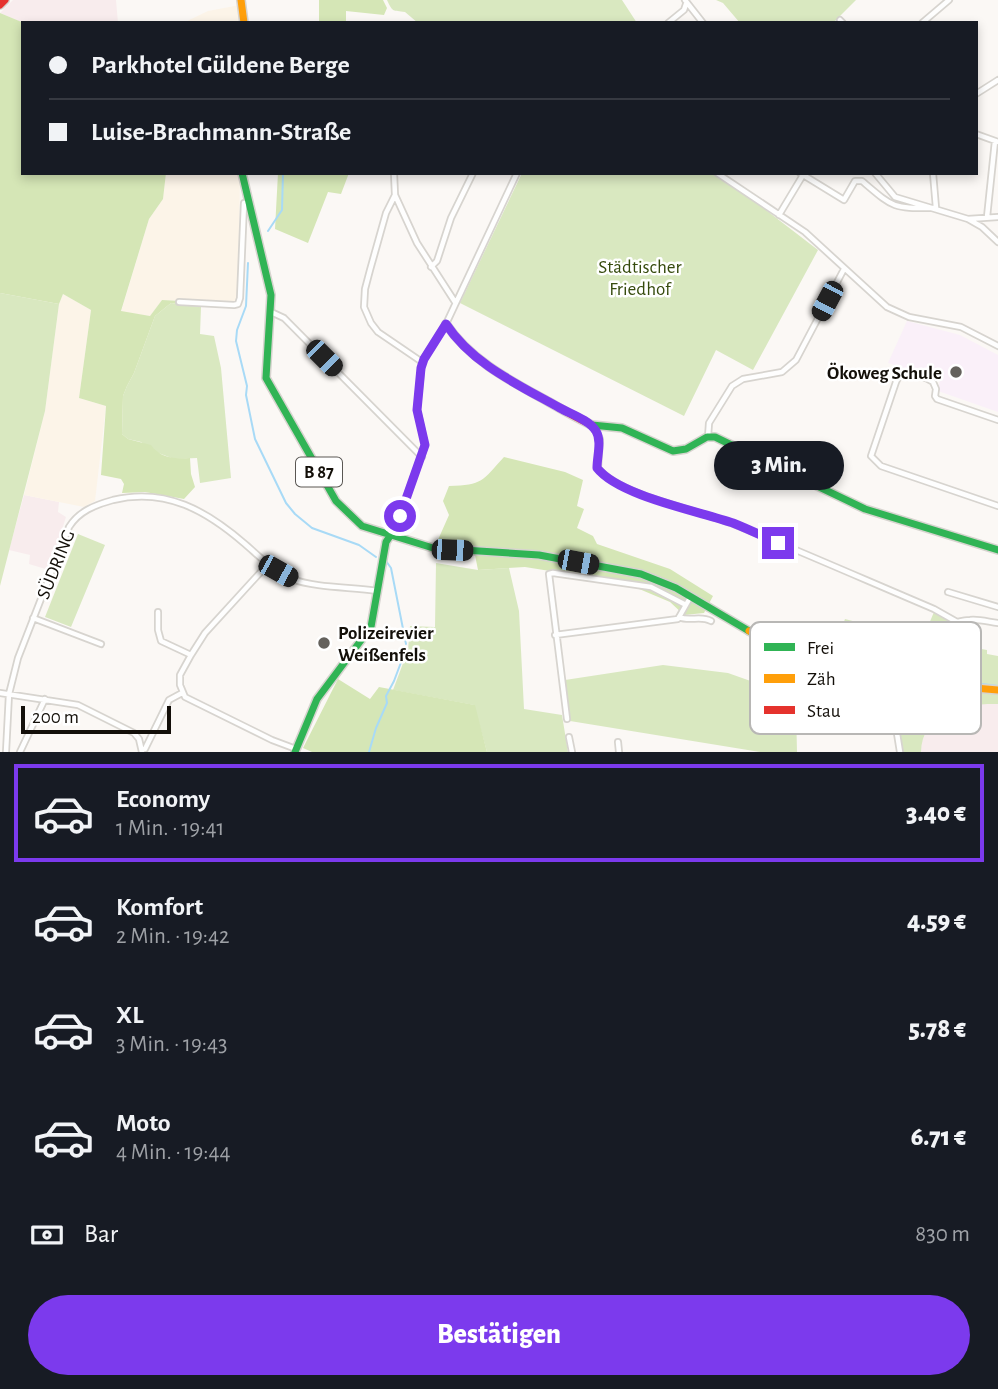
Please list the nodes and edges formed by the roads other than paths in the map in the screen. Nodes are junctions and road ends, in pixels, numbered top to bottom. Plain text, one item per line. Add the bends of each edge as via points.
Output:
1 (5, 0) edge
2 (241, 0) edge
3 (949, 0) edge
4 (685, 1) edge
5 (0, 5) edge
6 (244, 21) edge
7 (670, 21) edge
8 (701, 21) edge
9 (924, 21) edge
10 (998, 80) edge
11 (978, 93) edge
12 (978, 135) edge
13 (996, 141) edge
14 (242, 175) edge
15 (394, 175) edge
16 (471, 175) edge
17 (516, 175) edge
18 (719, 175) edge
19 (801, 175) edge
20 (804, 175) edge
21 (877, 175) edge
22 (933, 175) edge
23 (395, 195) junction
24 (248, 203) junction
25 (936, 208) junction
26 (779, 215) junction
27 (987, 217) junction
28 (998, 217) edge
29 (968, 219) junction
30 (998, 242) edge
31 (431, 267) junction
32 (844, 269) junction
33 (179, 302) dead end
34 (455, 302) junction
35 (271, 312) junction
36 (446, 324) junction
37 (998, 346) edge
38 (422, 362) junction
39 (998, 419) edge
40 (591, 425) junction
41 (610, 428) junction
42 (708, 437) junction
43 (600, 439) junction
44 (422, 457) junction
45 (998, 506) edge
46 (390, 536) junction
47 (998, 550) edge
48 (268, 564) junction
49 (377, 591) junction
50 (948, 592) dead end
51 (691, 596) junction
52 (686, 604) junction
53 (998, 607) edge
54 (158, 612) dead end
55 (679, 617) junction
56 (33, 618) junction
57 (711, 621) dead end
58 (957, 622) joint
59 (998, 624) edge
60 (750, 630) edge
61 (555, 635) junction
62 (101, 644) dead end
63 (191, 655) junction
64 (182, 693) junction
65 (0, 694) edge
66 (9, 694) junction
67 (45, 699) junction
68 (567, 719) dead end
69 (896, 734) edge
70 (569, 737) dead end
71 (618, 742) dead end
72 (144, 750) edge
73 (296, 751) edge
74 (6, 752) edge
75 (20, 752) edge
76 (572, 752) edge
77 (619, 752) edge
78 (900, 752) edge

1 - 5 main road
2 - 6 main road
3 - 9 street
4 - 7 street via 684,10
4 - 8 street
10 - 11 street
12 - 13 street
13 - 27 street
14 - 24 main road, B 87
15 - 23 street
16 - 31 street
17 - 34 street
18 - 26 street
19 - 26 street
20 - 25 street via 844,200 855,181 862,181 891,206
21 - 25 street via 895,197
22 - 25 street
23 - 31 street
23 - 38 street via 371,265 364,307 378,331
24 - 33 street via 244,203 238,304
24 - 35 main road, B 87
25 - 29 street
26 - 32 street via 805,232
27 - 28 street
27 - 29 street
29 - 30 street
31 - 34 street
32 - 37 street via 897,313 961,327
32 - 42 street via 796,360 782,372 743,379 732,386 709,423
34 - 36 street
35 - 44 street via 284,318
35 - 46 main road, B 87 via 267,381 336,501 362,526
36 - 38 street
36 - 40 main road via 477,359
38 - 44 street via 417,401 425,445
39 - 45 street via 937,399 933,382 904,374 898,378 871,456 881,466
40 - 41 main road
40 - 43 street
41 - 42 main road via 622,428 673,451
41 - 43 street
42 - 47 main road via 732,444 866,509
43 - 58 street via 597,468 613,482 733,523
44 - 46 street
46 - 49 main road
46 - 51 main road, B 87 via 436,548 539,555 641,574
48 - 49 street, SÜDRING via 293,580
48 - 56 street, SÜDRING via 230,530 190,506 151,498 115,500 75,517
48 - 63 street via 205,633
49 - 73 main road via 372,627 317,699
50 - 53 street
51 - 52 street
51 - 60 main road, B 87
52 - 55 street
52 - 61 street via 650,587 553,573 549,577
54 - 63 street via 162,641
55 - 57 street
55 - 61 street
56 - 62 street, SÜDRING
56 - 66 street, SÜDRING
58 - 59 street
61 - 68 street
63 - 64 street via 180,675
64 - 72 street via 169,700
64 - 73 street
65 - 66 street
66 - 67 street
66 - 74 street, SÜDRING
67 - 72 street via 78,705 134,733
67 - 75 street
69 - 78 street
70 - 76 street
71 - 77 street

